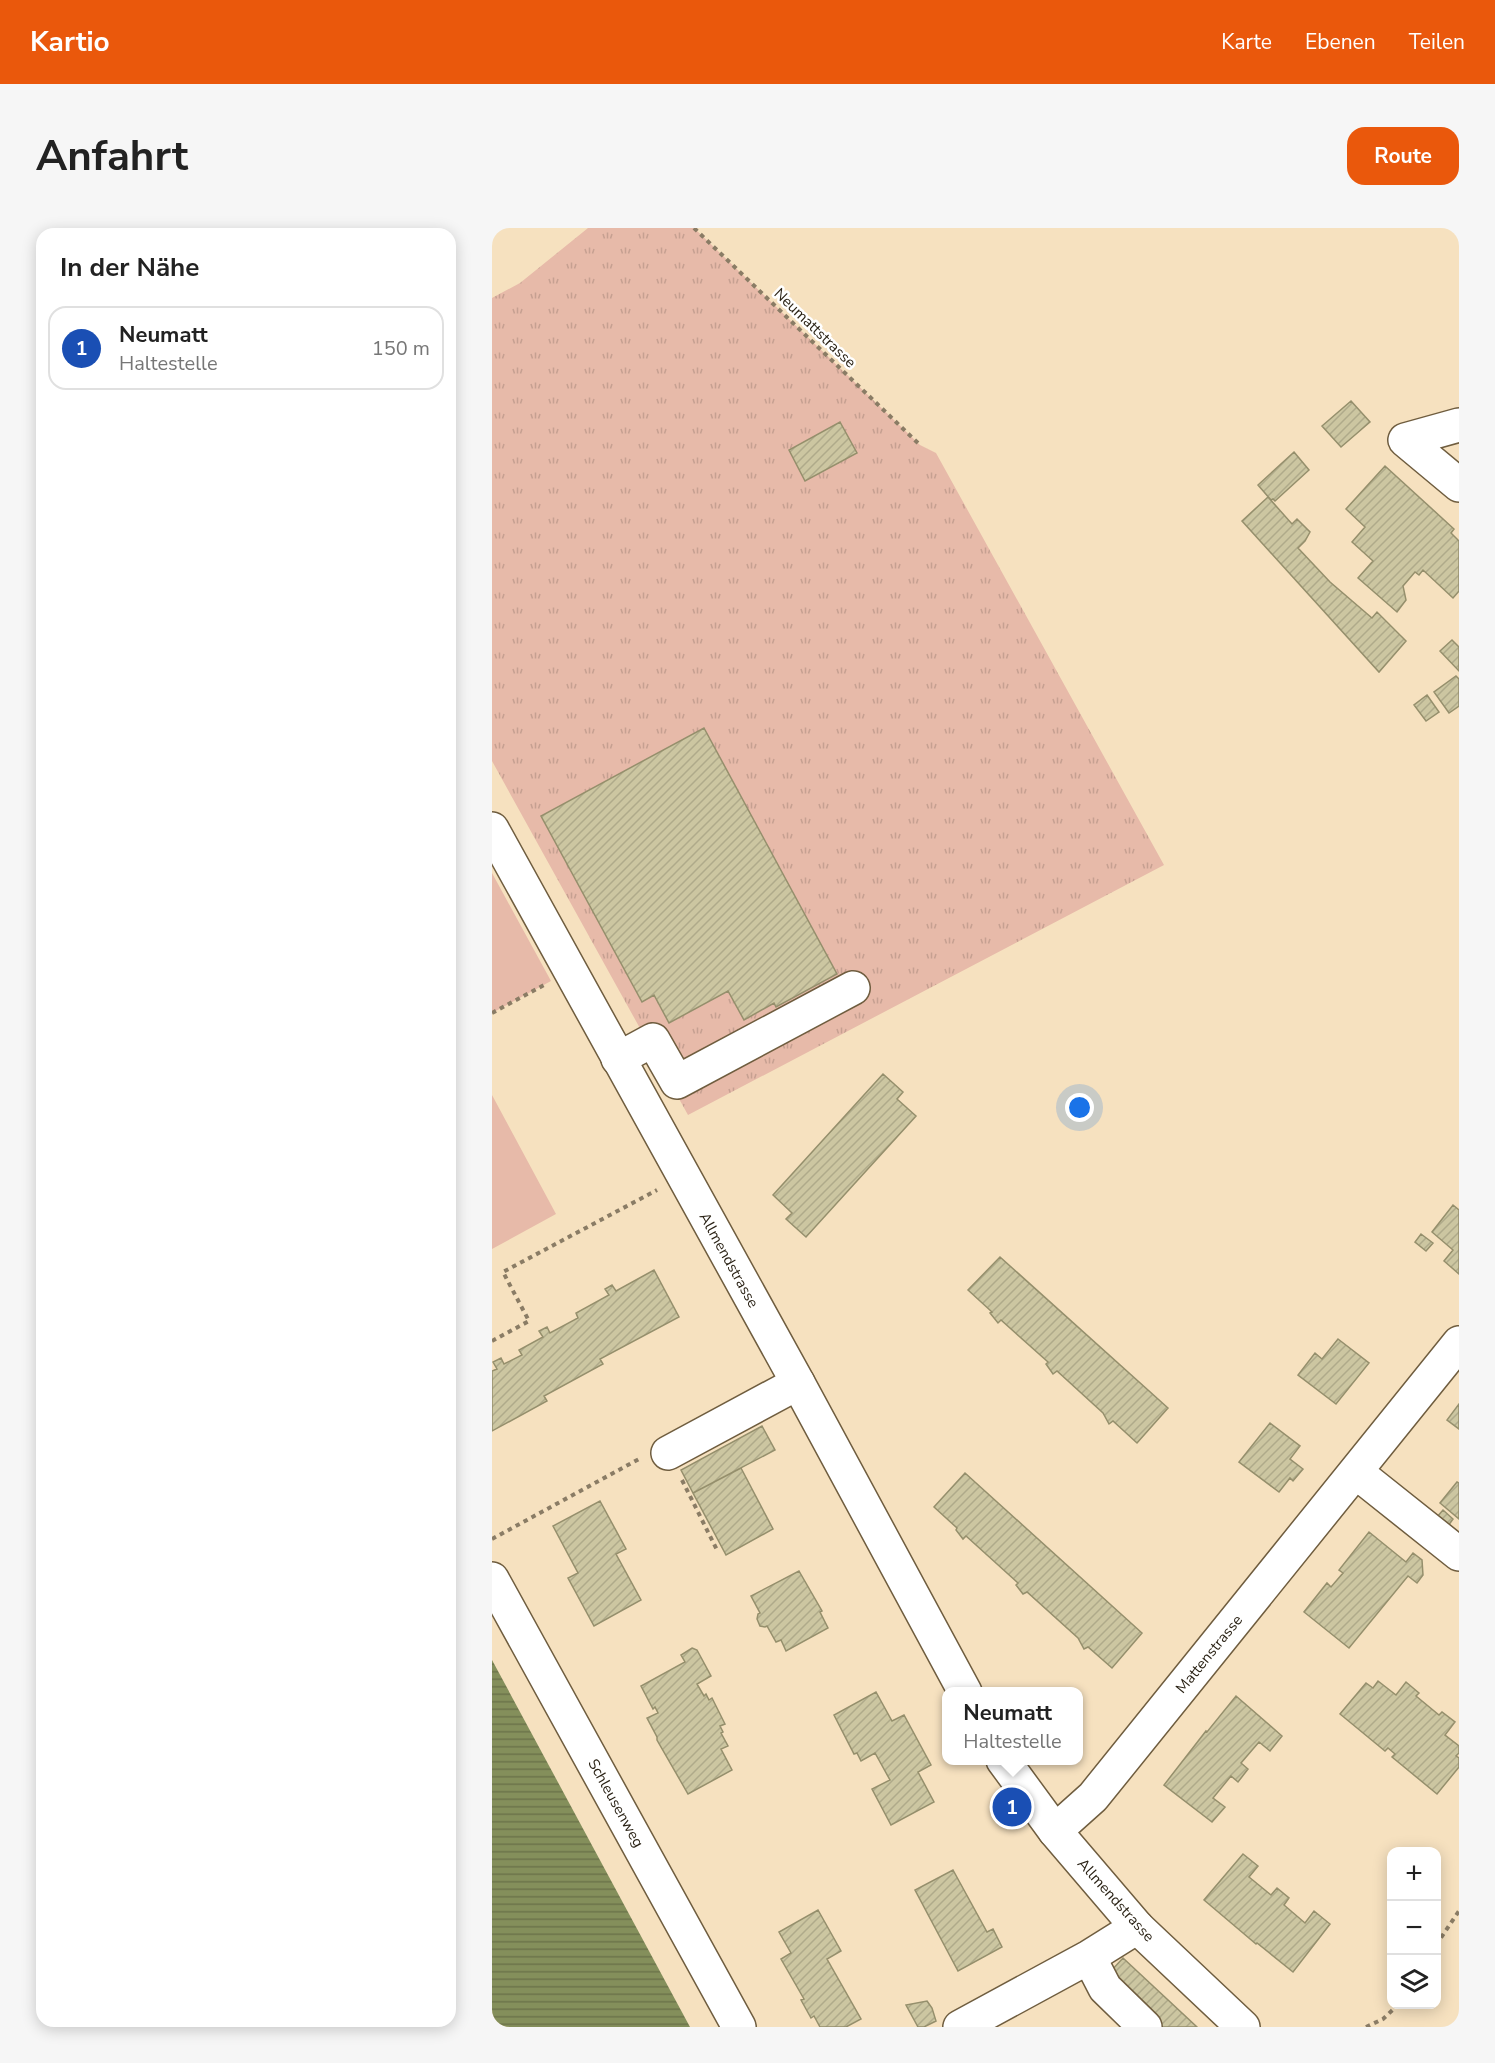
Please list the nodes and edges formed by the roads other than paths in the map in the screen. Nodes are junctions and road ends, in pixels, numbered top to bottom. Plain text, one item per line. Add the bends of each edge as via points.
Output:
1 (1459, 425) edge
2 (1459, 485) edge
3 (492, 829) edge
4 (853, 988) dead end
5 (618, 1059) junction
6 (1459, 1343) edge
7 (798, 1383) junction
8 (668, 1453) road end
9 (1356, 1472) junction
10 (1459, 1554) edge
11 (492, 1578) edge
12 (962, 1687) edge
13 (1006, 1765) edge
14 (1055, 1831) junction
15 (1137, 1927) junction
16 (1089, 1957) junction
17 (962, 2026) edge
18 (739, 2027) edge
19 (1145, 2027) edge
20 (1243, 2027) edge

1 - 2 main road via 1405,440
3 - 5 main road, Allmendstrasse
4 - 5 main road via 677,1082 653,1040
5 - 7 main road, Allmendstrasse
6 - 9 main road, Mattenstrasse
7 - 8 main road
7 - 12 main road, Allmendstrasse
9 - 10 main road
9 - 14 main road, Mattenstrasse via 1093,1797
11 - 18 main road, Schleusenweg
13 - 14 main road, Allmendstrasse
14 - 15 main road, Allmendstrasse
15 - 16 main road
15 - 20 main road, Allmendstrasse
16 - 17 main road
16 - 19 main road via 1105,1988

